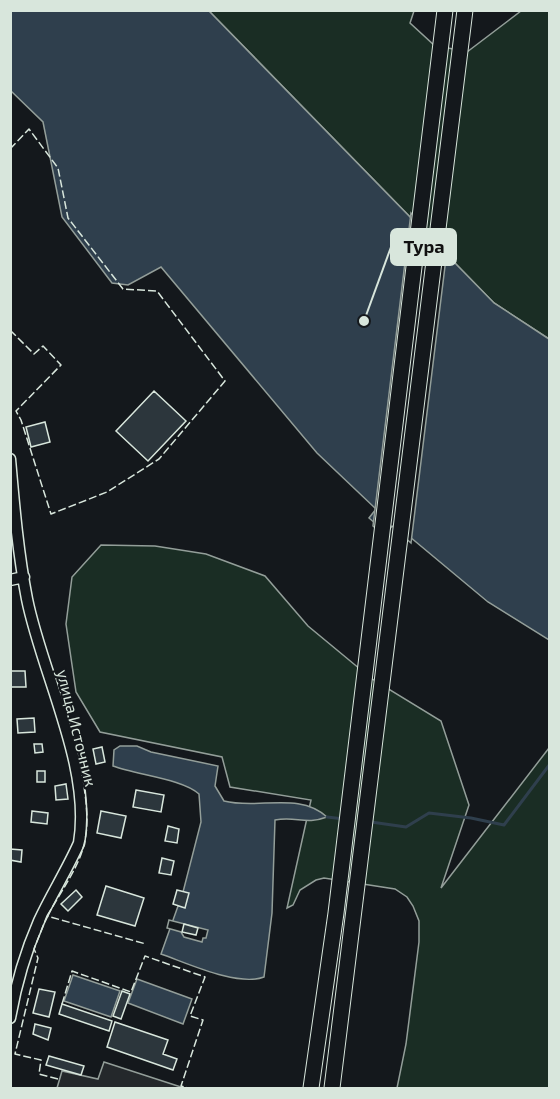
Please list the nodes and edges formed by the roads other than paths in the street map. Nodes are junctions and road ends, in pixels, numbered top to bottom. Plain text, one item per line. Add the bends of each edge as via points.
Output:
1 (445, 10) edge
2 (465, 10) edge
3 (10, 459) edge
4 (24, 577) junction
5 (10, 580) edge
6 (14, 979) edge
7 (10, 1018) edge
8 (311, 1089) edge
9 (332, 1089) edge

1 - 8 highway via 336,913
2 - 9 highway
3 - 4 street, улица Источник
4 - 5 street
4 - 6 street, улица Источник via 27,600 77,775 81,830 79,843
6 - 7 street, улица Источник

